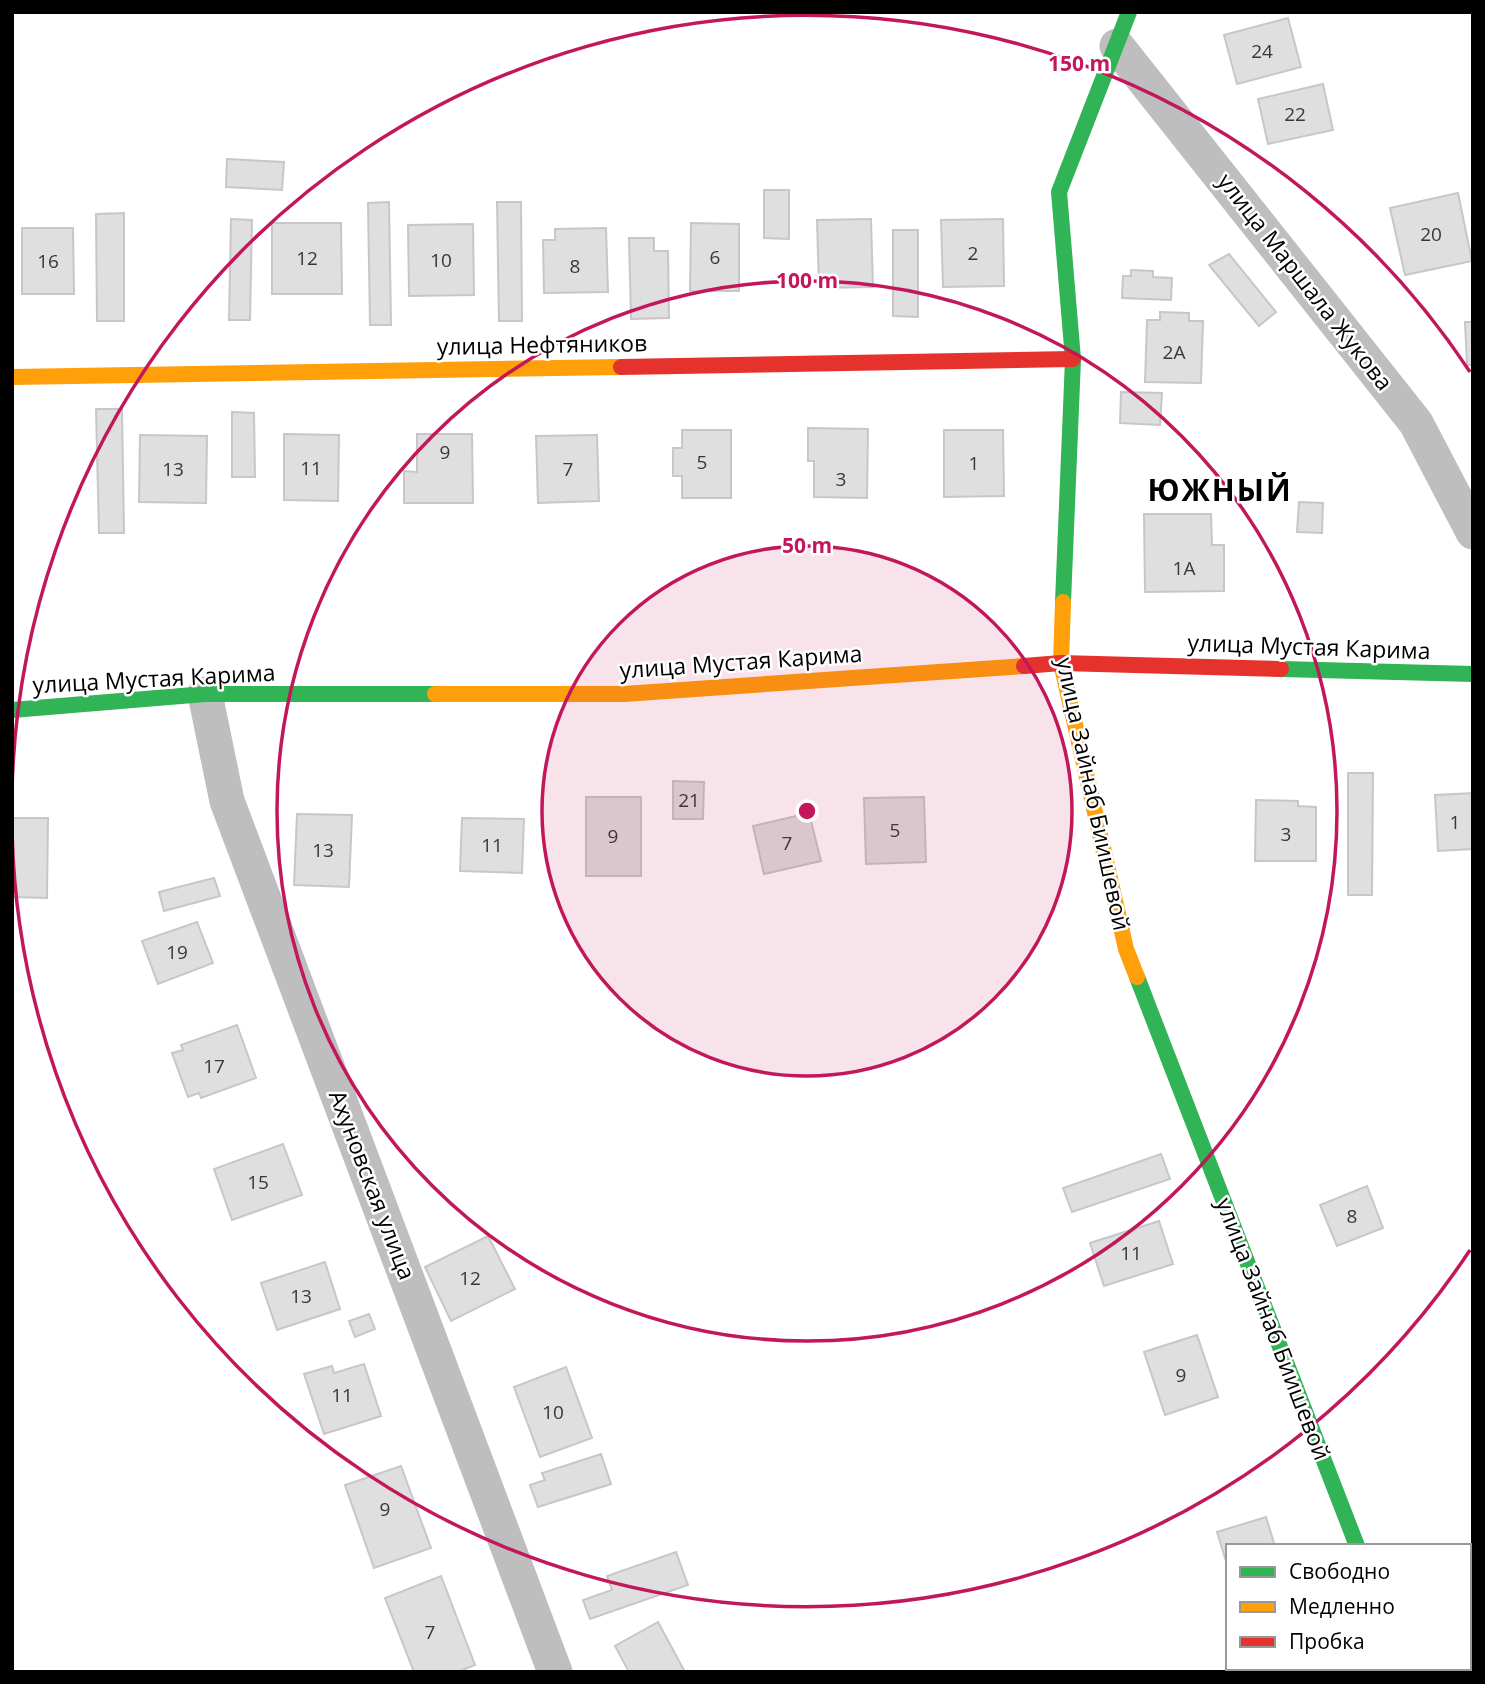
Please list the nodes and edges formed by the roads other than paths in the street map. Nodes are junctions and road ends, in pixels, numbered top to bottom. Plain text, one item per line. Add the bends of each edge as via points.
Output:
1 (1129, 12) edge
2 (1117, 46) junction
3 (1073, 359) junction
4 (12, 377) edge
5 (1473, 532) edge
6 (1061, 663) junction
7 (1473, 674) edge
8 (205, 694) junction
9 (12, 710) edge
10 (1356, 1544) edge
11 (555, 1672) edge

1 - 2 street, улица Зайнаб Биишевой
2 - 3 street, улица Зайнаб Биишевой via 1059,192
2 - 5 street, улица Маршала Жукова via 1416,423
3 - 4 street, улица Нефтяников
3 - 6 street, улица Зайнаб Биишевой
6 - 7 street, улица Мустая Карима
6 - 8 street, улица Мустая Карима via 624,694
6 - 10 street, улица Зайнаб Биишевой via 1126,949
8 - 9 street, улица Мустая Карима
8 - 11 street, Ахуновская улица via 227,801

